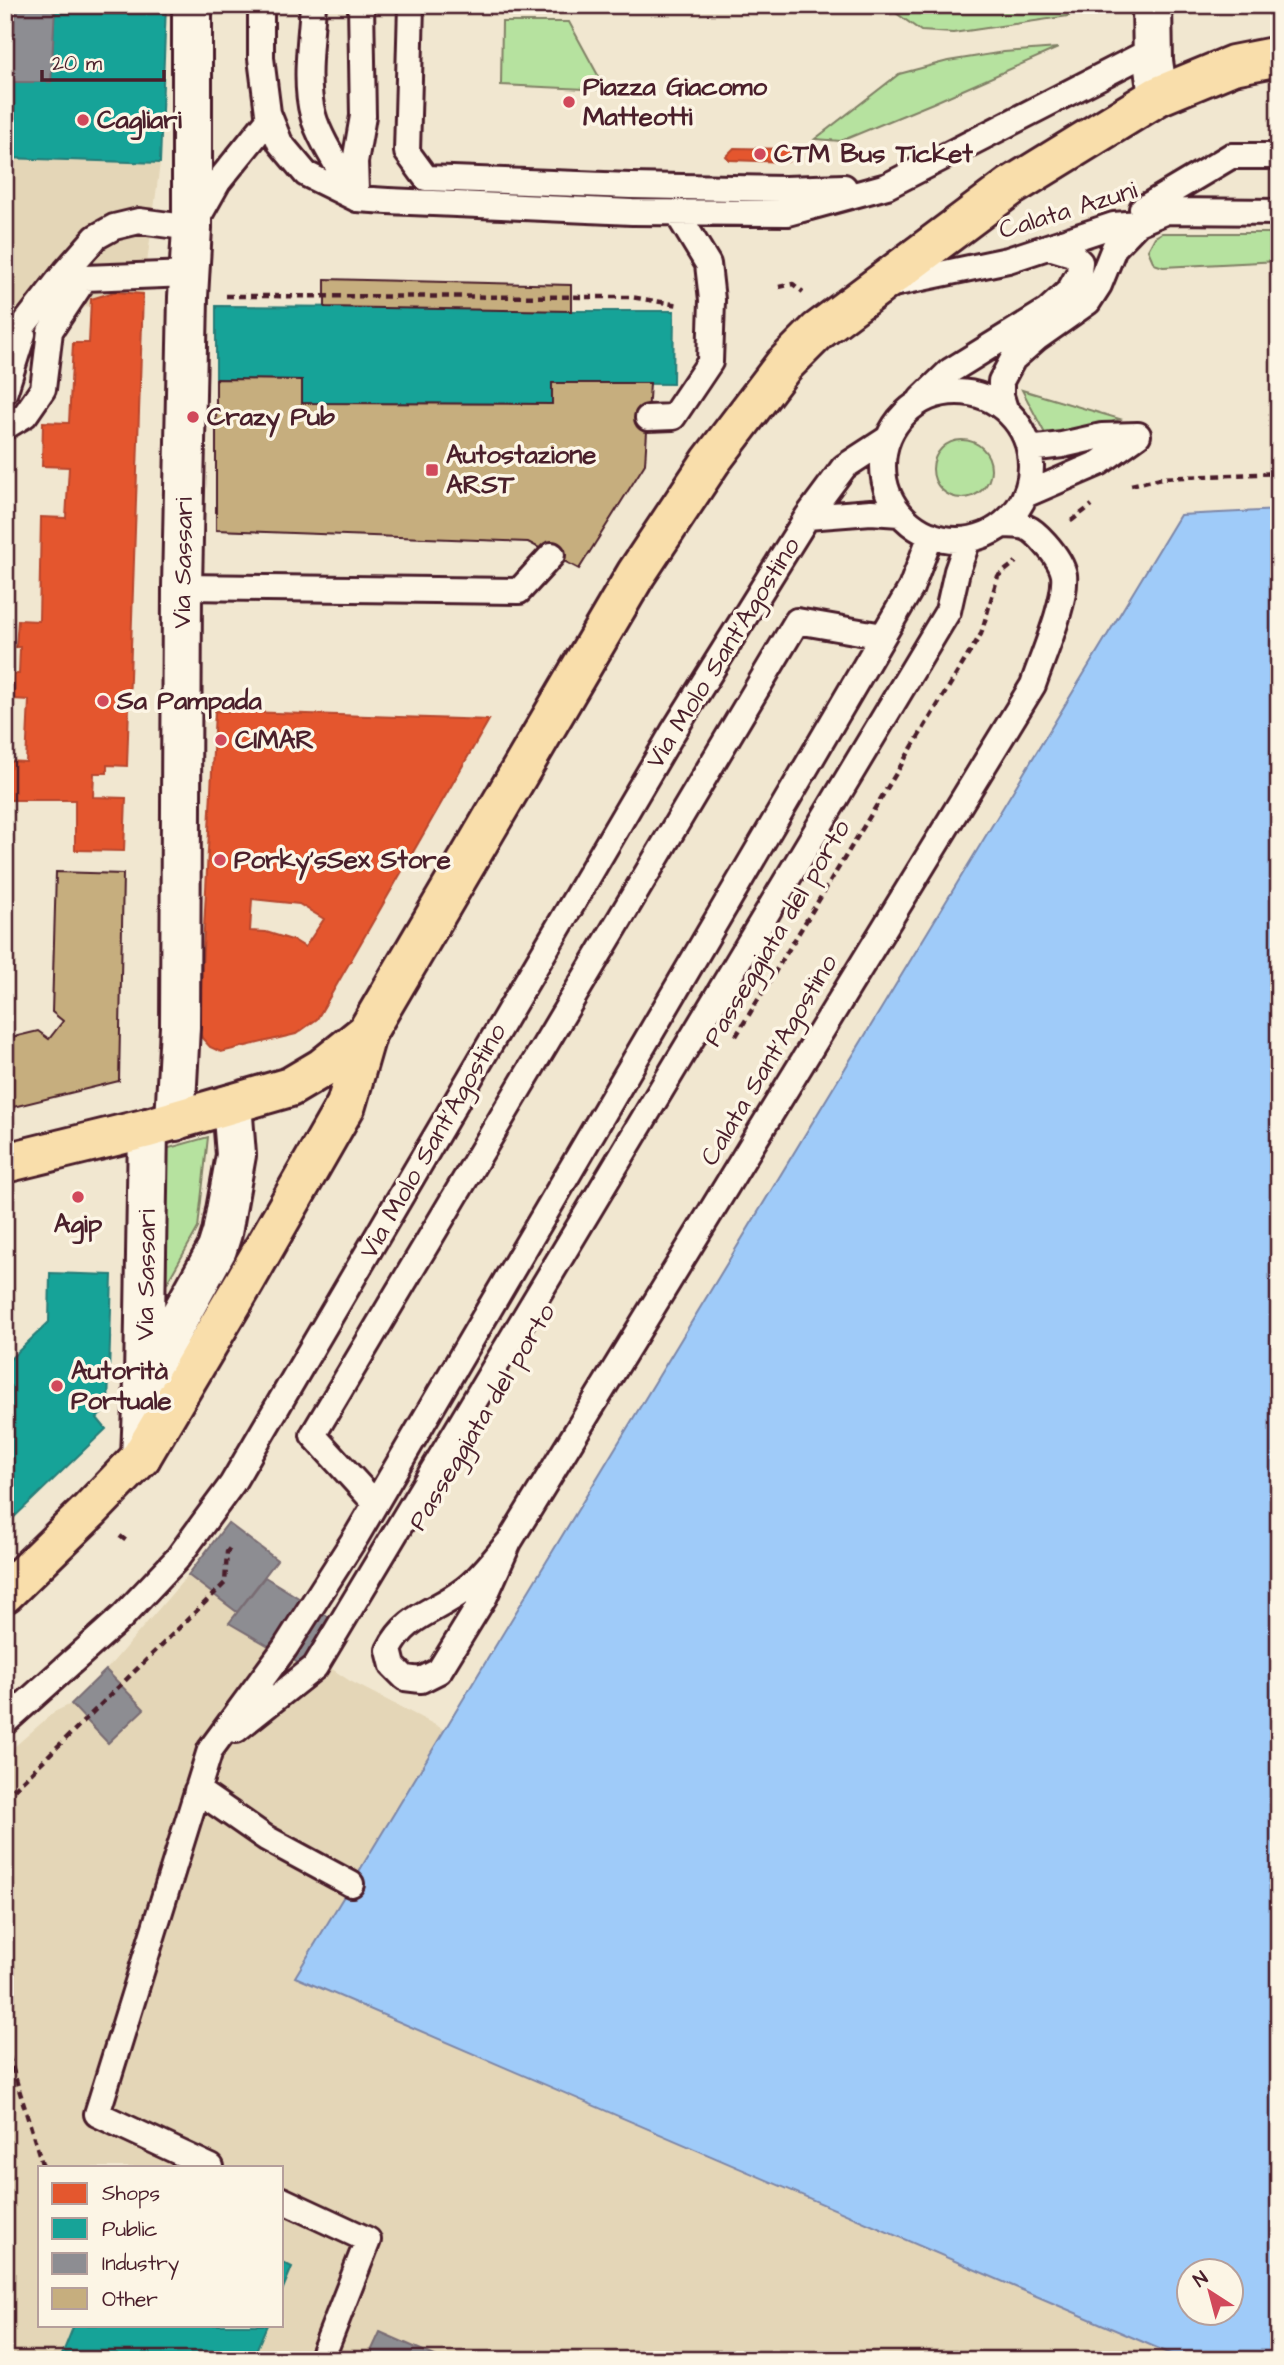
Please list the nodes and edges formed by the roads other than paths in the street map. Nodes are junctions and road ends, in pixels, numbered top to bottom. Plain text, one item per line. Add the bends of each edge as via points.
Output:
1 (192, 5) edge
2 (261, 5) edge
3 (313, 5) edge
4 (361, 5) edge
5 (411, 5) edge
6 (1152, 5) edge
7 (1152, 50) junction
8 (1279, 56) edge
9 (1158, 96) junction
10 (269, 119) junction
11 (1279, 156) edge
12 (887, 186) junction
13 (356, 199) junction
14 (1279, 212) edge
15 (677, 213) junction
16 (1126, 224) junction
17 (192, 228) junction
18 (1049, 247) junction
19 (189, 285) junction
20 (875, 288) junction
21 (17, 321) edge
22 (5, 349) edge
23 (5, 391) edge
24 (917, 404) junction
25 (1005, 409) junction
26 (649, 418) dead end
27 (15, 421) edge
28 (887, 439) junction
29 (5, 443) edge
30 (1029, 449) junction
31 (1025, 495) junction
32 (900, 514) junction
33 (807, 517) junction
34 (1003, 525) junction
35 (931, 536) junction
36 (968, 540) junction
37 (552, 555) dead end
38 (183, 587) junction
39 (883, 636) junction
40 (367, 1032) junction
41 (232, 1104) junction
42 (162, 1124) junction
43 (5, 1163) edge
44 (144, 1381) junction
45 (141, 1457) junction
46 (376, 1503) junction
47 (509, 1542) junction
48 (5, 1593) edge
49 (5, 1722) edge
50 (210, 1750) junction
51 (197, 1790) junction
52 (351, 1884) dead end
53 (209, 2166) edge
54 (284, 2201) edge
55 (321, 2360) edge

1 - 17 street, Via Sassari
2 - 10 lane via 261,58
3 - 13 lane via 312,114
4 - 13 lane via 363,116 355,162
5 - 12 lane via 407,152 426,178 772,189
6 - 7 street
7 - 9 street
7 - 12 lane
8 - 9 main road via 1233,65
9 - 20 main road via 1010,187
10 - 13 lane via 280,143 306,174
10 - 17 lane via 218,182
11 - 16 lane via 1231,156
12 - 15 lane via 788,213
13 - 15 lane
14 - 16 lane, Calata Azuni via 1167,211
15 - 26 lane via 708,264 710,362 673,417
16 - 18 lane, Calata Azuni
16 - 25 lane via 1088,302 1013,359 1001,381
17 - 19 street, Via Sassari
17 - 21 lane via 139,221 114,227 96,237
18 - 20 lane, Calata Azuni
18 - 24 lane via 1072,254 1080,262 1069,291 1047,311 950,371
19 - 27 lane via 85,278 50,331 43,389
19 - 38 street, Via Sassari
20 - 40 main road via 818,331 784,365 710,461 629,586
21 - 22 lane
21 - 23 lane
24 - 25 lane via 938,394 962,392 985,397
24 - 28 lane via 899,419
25 - 30 lane
27 - 29 lane
28 - 32 lane via 884,482
28 - 33 lane, Via Molo Sant'Agostino via 844,467
30 - 31 lane via 1031,472
30 - 31 lane via 1102,436 1138,435 1099,463
31 - 34 lane
32 - 33 lane, Via Molo Sant'Agostino
32 - 35 lane
33 - 49 lane, Via Molo Sant'Agostino via 673,732 232,1484 177,1559 122,1617
34 - 36 lane
34 - 47 lane, Calata Sant'Agostino via 1024,525 1044,541 1057,556 1063,575 1060,601 1033,685
35 - 36 lane
35 - 39 lane via 911,588
36 - 50 lane via 948,611 315,1667
37 - 38 lane via 519,591
38 - 42 street, Via Sassari via 180,1027
39 - 46 lane
39 - 46 lane via 797,621 313,1435
40 - 41 main road via 290,1087
40 - 45 main road via 346,1105
41 - 42 main road
41 - 44 street, Via Sassari via 236,1155 217,1249
42 - 43 main road
42 - 44 street, Via Sassari via 147,1170
44 - 45 street, Via Sassari
45 - 48 main road
46 - 50 lane via 285,1648
47 - 47 lane, Calata Sant'Agostino via 466,1589 412,1620 396,1635 389,1650 393,1666 405,1678 421,1680 439,1671 485,1596
50 - 51 lane
51 - 52 lane via 266,1838
51 - 53 lane via 97,2114
54 - 55 lane via 368,2240

